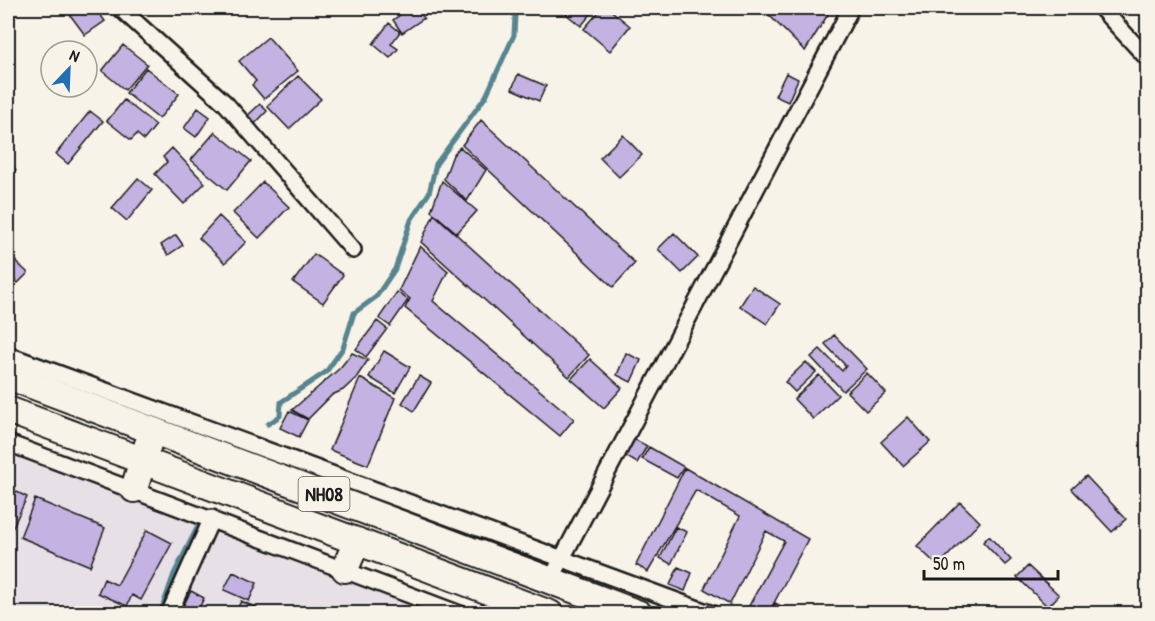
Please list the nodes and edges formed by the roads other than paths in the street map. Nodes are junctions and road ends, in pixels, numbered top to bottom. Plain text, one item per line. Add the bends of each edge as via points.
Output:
1 (120, 8) edge
2 (851, 8) edge
3 (1101, 8) edge
4 (1148, 59) edge
5 (353, 250) dead end
6 (8, 355) edge
7 (8, 376) edge
8 (8, 410) edge
9 (153, 429) junction
10 (8, 443) edge
11 (143, 460) junction
12 (310, 478) junction
13 (134, 489) junction
14 (212, 518) junction
15 (357, 541) junction
16 (345, 569) junction
17 (556, 570) junction
18 (169, 614) edge
19 (460, 614) edge
20 (550, 614) edge
21 (639, 614) edge
22 (712, 614) edge

1 - 5 street via 226,104
2 - 17 street
3 - 4 street
6 - 12 street
7 - 9 highway, NH08
8 - 11 highway, NH08
9 - 11 highway
9 - 12 highway, NH08
10 - 13 street
11 - 13 highway
11 - 15 highway, NH08
12 - 17 highway, NH08
13 - 14 street
14 - 16 street
14 - 18 street
15 - 16 highway
15 - 20 highway, NH08
16 - 19 street
17 - 21 highway, NH08
17 - 22 street

